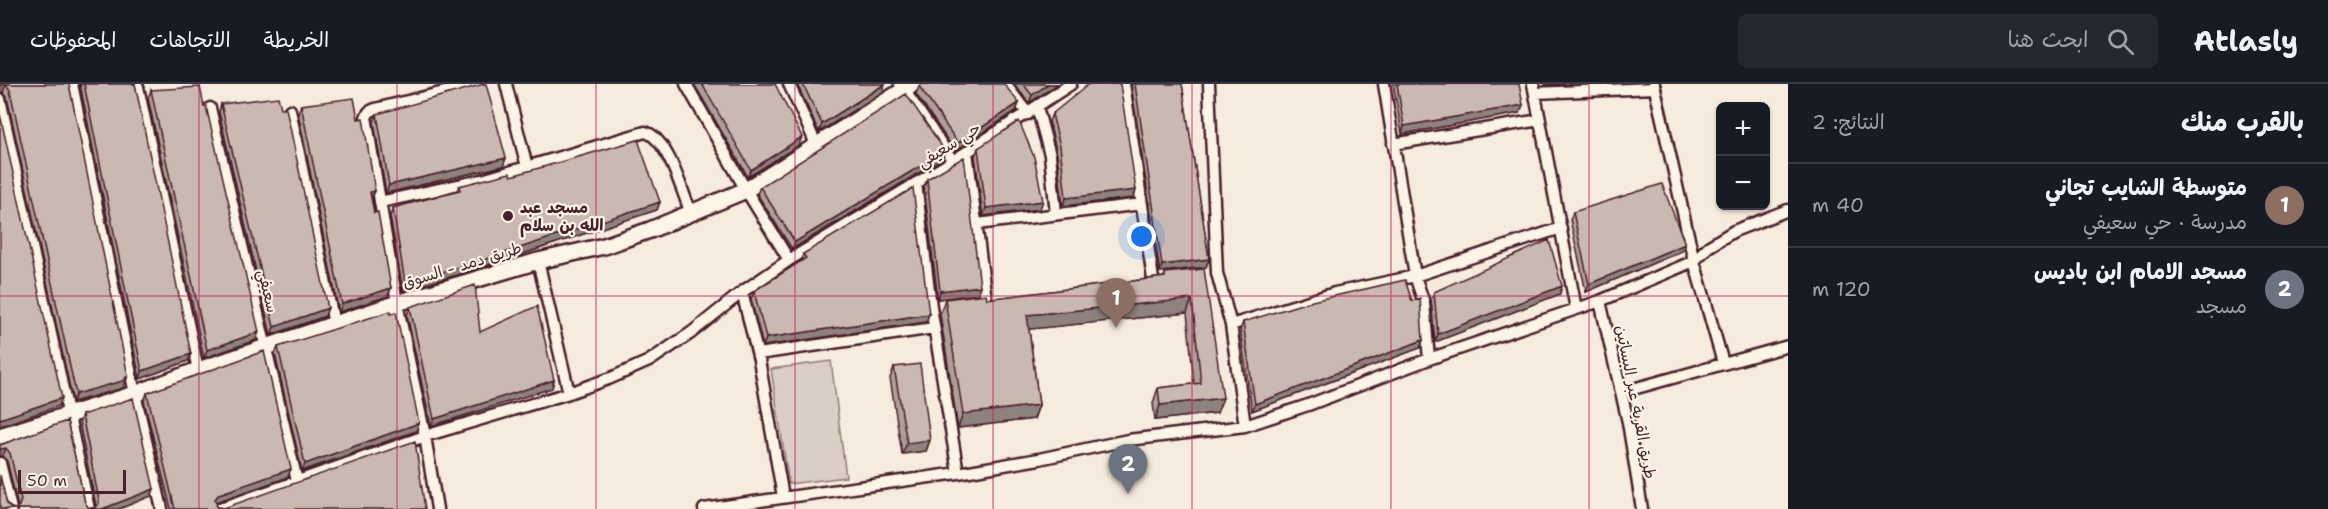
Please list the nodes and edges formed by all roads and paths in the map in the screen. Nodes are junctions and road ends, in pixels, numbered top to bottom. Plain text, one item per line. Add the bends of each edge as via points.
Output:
1 (72, 84) edge
2 (477, 84) edge
3 (506, 84) edge
4 (686, 84) edge
5 (789, 84) edge
6 (1005, 84) edge
7 (1071, 84) edge
8 (1124, 84) edge
9 (1209, 84) edge
10 (1384, 84) edge
11 (906, 86) edge
12 (1655, 86) edge
13 (138, 87) edge
14 (1534, 89) edge
15 (0, 99) edge
16 (210, 108) dead end
17 (290, 110) dead end
18 (1032, 110) junction
19 (1540, 120) junction
20 (816, 144) junction
21 (1393, 144) junction
22 (967, 152) junction
23 (953, 161) junction
24 (527, 167) junction
25 (916, 183) junction
26 (746, 190) junction
27 (380, 202) junction
28 (1142, 204) junction
29 (1788, 210) edge
30 (691, 213) junction
31 (1056, 214) junction
32 (977, 224) junction
33 (1561, 228) junction
34 (789, 260) junction
35 (538, 261) junction
36 (1694, 261) junction
37 (1217, 273) junction
38 (1205, 274) edge
39 (1414, 276) junction
40 (1170, 278) edge
41 (742, 292) junction
42 (986, 300) edge
43 (1600, 301) junction
44 (397, 303) junction
45 (1576, 309) junction
46 (334, 324) junction
47 (1231, 325) junction
48 (934, 328) junction
49 (1788, 346) edge
50 (266, 347) junction
51 (758, 354) junction
52 (1429, 359) junction
53 (1723, 363) junction
54 (198, 370) junction
55 (1622, 392) junction
56 (569, 393) junction
57 (135, 394) junction
58 (70, 415) junction
59 (1245, 426) junction
60 (0, 436) edge
61 (425, 436) junction
62 (0, 463) edge
63 (958, 473) junction
64 (297, 481) junction
65 (783, 497) junction
66 (159, 508) edge
67 (11, 509) edge
68 (89, 509) edge
69 (219, 509) edge
70 (437, 509) edge
71 (704, 509) edge
72 (1642, 509) edge

1 - 57 street
2 - 27 street via 369,112 366,122
3 - 24 street
4 - 26 street
5 - 20 street
6 - 18 street
7 - 18 street, حي سعيفي
8 - 28 street
9 - 37 street
10 - 21 street
11 - 20 main road, طريق دمد - السوق
11 - 23 street
12 - 14 street
12 - 36 street
13 - 54 street
14 - 19 street
15 - 58 street
16 - 50 street, سعيفي
17 - 46 street
18 - 22 street, حي سعيفي
18 - 31 street via 1050,155
19 - 21 street
19 - 33 street
20 - 26 main road, طريق دمد - السوق
21 - 39 street
22 - 23 street, حي سعيفي
22 - 32 street
23 - 25 street, حي سعيفي
24 - 27 street
24 - 30 street via 637,134 650,134 666,152
25 - 34 street
25 - 48 street, حي سعيفي via 936,306
26 - 30 main road, طريق دمد - السوق
26 - 34 street
27 - 44 street
28 - 31 street
28 - 40 street via 1148,280
29 - 36 street via 1734,231
30 - 35 main road, طريق دمد - السوق via 604,246
31 - 32 street
32 - 42 street
33 - 39 street
33 - 45 street
34 - 41 street
35 - 44 main road, طريق دمد - السوق
35 - 56 street
36 - 43 street
36 - 53 street
37 - 38 street
37 - 47 street
39 - 47 street via 1335,293
39 - 52 street via 1424,303
41 - 51 street
41 - 56 street via 649,361
43 - 45 street
43 - 55 street, طريق القرية عبر البساتين
44 - 46 main road, طريق دمد - السوق
44 - 61 street
45 - 52 street
46 - 50 main road, طريق دمد - السوق
47 - 59 street
48 - 51 street
48 - 63 street, حي سعيفي
49 - 53 street
50 - 54 main road, طريق دمد - السوق
50 - 64 street, سعيفي
51 - 65 street
52 - 59 street
53 - 55 street
54 - 57 main road, طريق دمد - السوق
55 - 72 street, طريق القرية عبر البساتين
56 - 61 street
57 - 58 main road, طريق دمد - السوق
57 - 66 street
58 - 60 main road, طريق دمد - السوق
58 - 68 street
59 - 63 street via 1128,440
61 - 64 street
61 - 70 street
62 - 67 street
63 - 65 street
64 - 69 street
65 - 71 street

